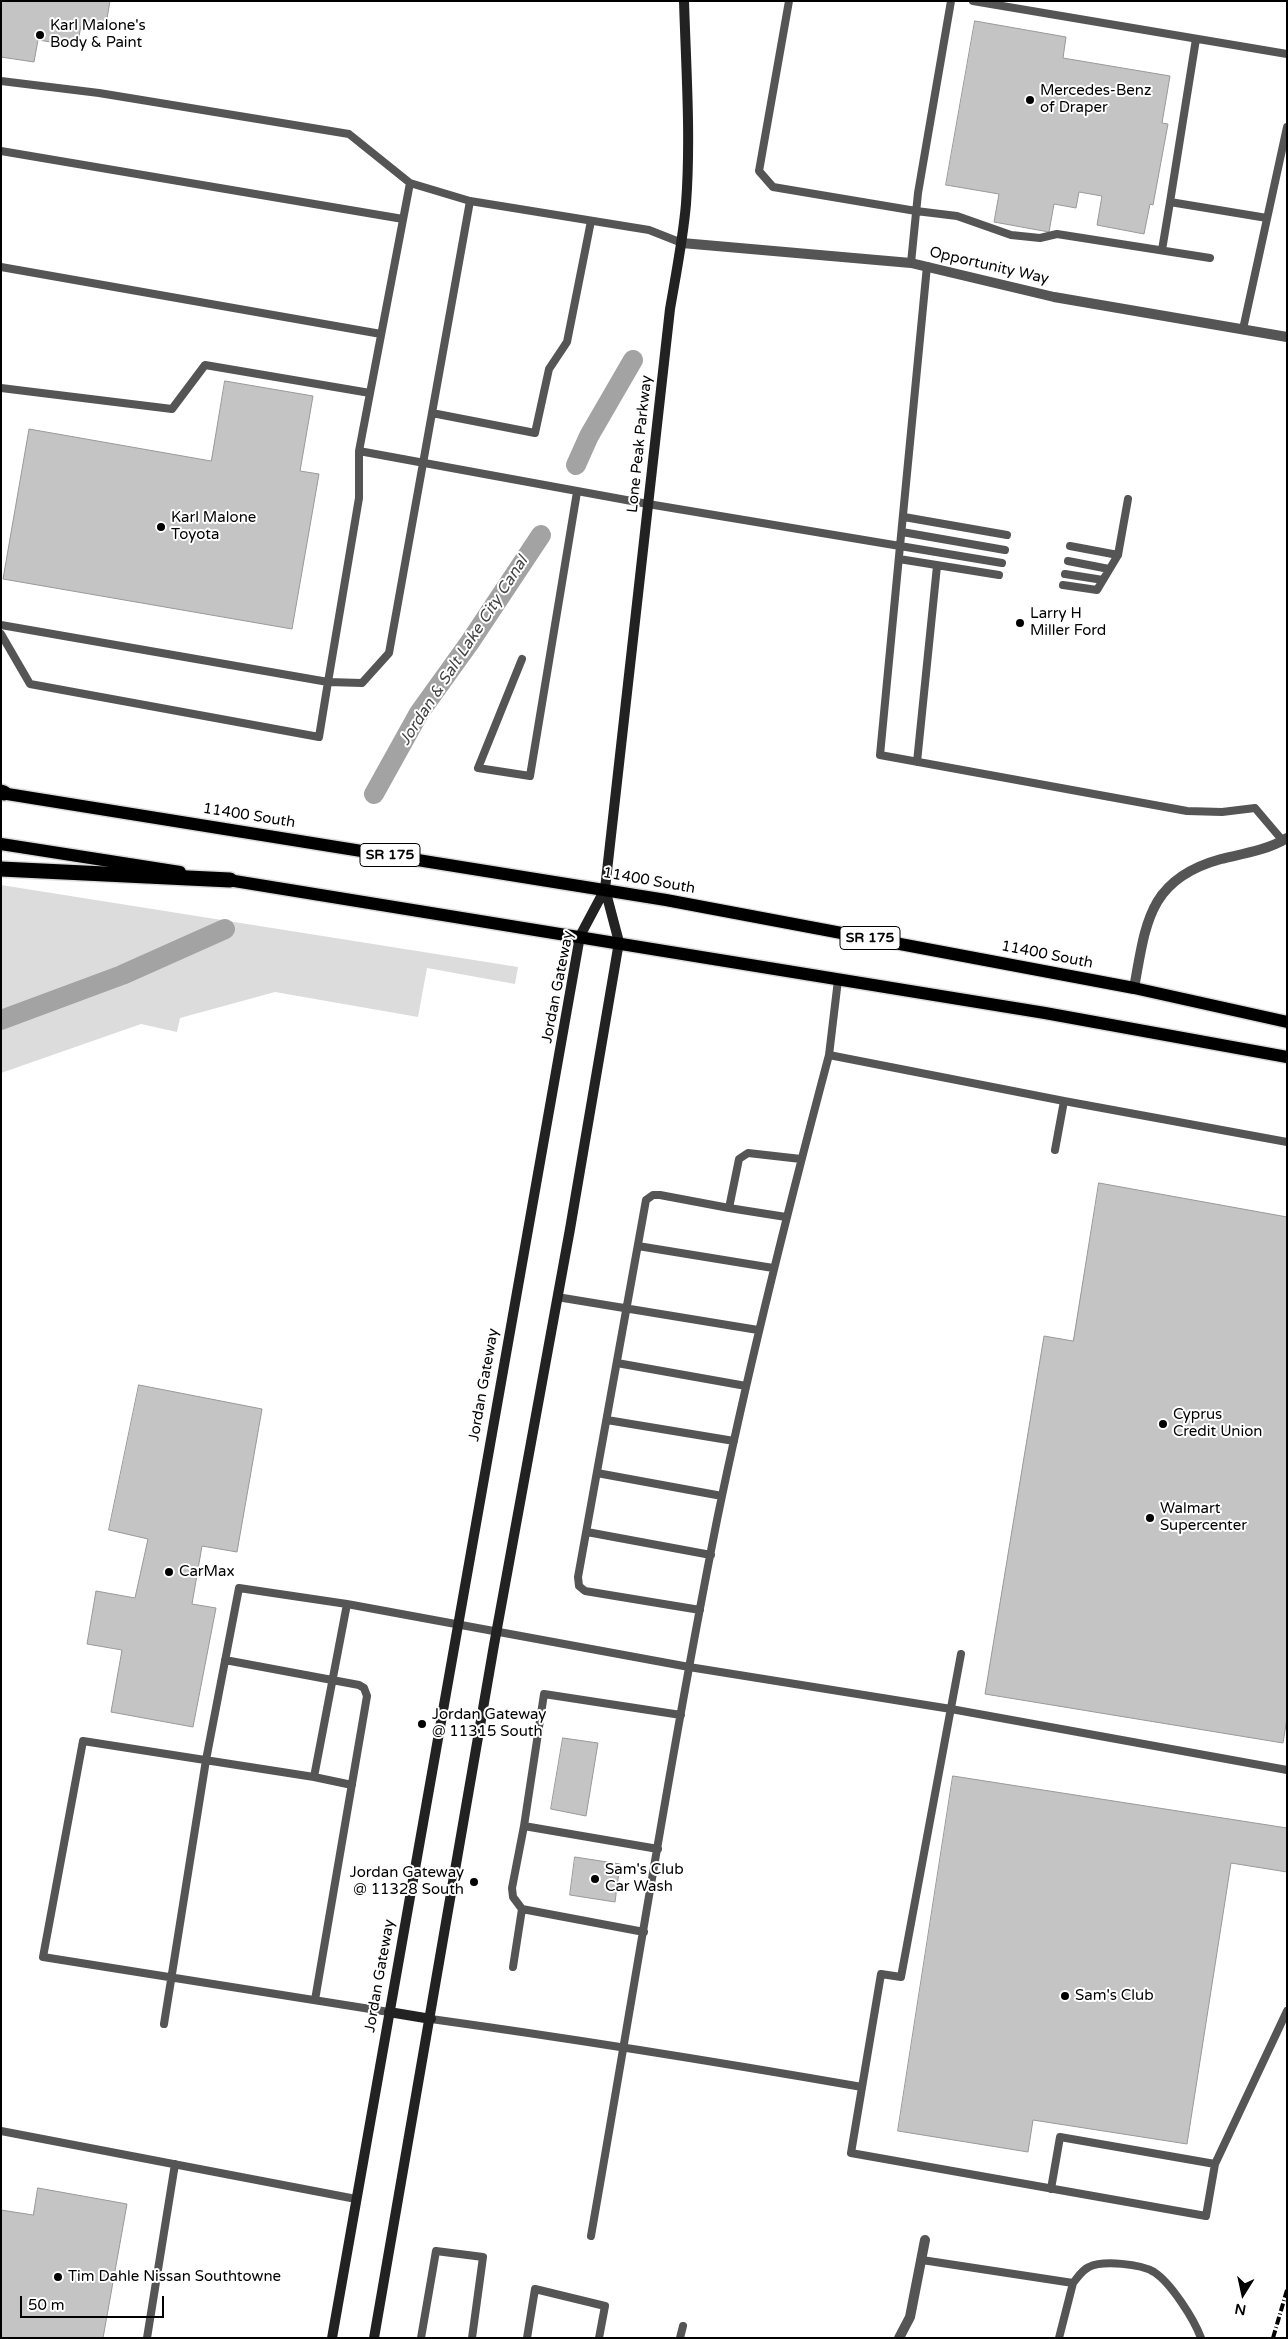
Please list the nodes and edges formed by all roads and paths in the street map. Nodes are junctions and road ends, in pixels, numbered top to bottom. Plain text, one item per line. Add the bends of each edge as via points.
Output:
1 (684, 1) edge
2 (789, 1) edge
3 (951, 1) edge
4 (973, 1) edge
5 (1196, 39) junction
6 (1287, 54) edge
7 (1, 81) edge
8 (1287, 127) edge
9 (1, 151) edge
10 (410, 183) junction
11 (470, 201) junction
12 (1170, 202) junction
13 (916, 211) junction
14 (1267, 218) junction
15 (403, 219) junction
16 (591, 220) junction
17 (682, 242) junction
18 (1162, 250) junction
19 (1210, 258) dead end
20 (911, 263) junction
21 (927, 266) junction
22 (1, 267) edge
23 (1243, 329) junction
24 (381, 334) junction
25 (1287, 337) edge
26 (1, 388) edge
27 (370, 393) junction
28 (432, 413) junction
29 (359, 451) junction
30 (424, 463) junction
31 (578, 492) junction
32 (1128, 499) dead end
33 (648, 504) junction
34 (904, 517) junction
35 (902, 532) junction
36 (1007, 535) dead end
37 (900, 546) junction
38 (1070, 546) dead end
39 (1004, 550) dead end
40 (1118, 555) junction
41 (899, 559) junction
42 (1068, 561) dead end
43 (1002, 563) dead end
44 (937, 566) junction
45 (1110, 569) junction
46 (1065, 574) dead end
47 (999, 575) dead end
48 (1103, 580) junction
49 (1063, 586) dead end
50 (1, 624) edge
51 (1, 634) edge
52 (522, 658) dead end
53 (328, 682) junction
54 (917, 762) junction
55 (2, 793) edge
56 (1285, 840) edge
57 (1, 844) edge
58 (1, 868) edge
59 (230, 880) junction
60 (605, 889) junction
61 (580, 936) junction
62 (619, 942) junction
63 (838, 980) junction
64 (1134, 988) junction
65 (1287, 1022) edge
66 (828, 1055) junction
67 (1287, 1057) edge
68 (1064, 1101) junction
69 (1287, 1142) edge
70 (1055, 1150) dead end
71 (801, 1159) junction
72 (728, 1208) junction
73 (786, 1217) junction
74 (638, 1246) junction
75 (773, 1268) junction
76 (557, 1296) junction
77 (627, 1309) junction
78 (758, 1330) junction
79 (617, 1363) junction
80 (746, 1386) junction
81 (607, 1420) junction
82 (734, 1442) junction
83 (597, 1473) junction
84 (722, 1496) junction
85 (587, 1532) junction
86 (711, 1554) junction
87 (347, 1604) junction
88 (700, 1610) junction
89 (457, 1624) junction
90 (497, 1633) junction
91 (961, 1654) dead end
92 (225, 1660) junction
93 (689, 1667) junction
94 (332, 1678) junction
95 (951, 1709) junction
96 (681, 1715) junction
97 (206, 1760) junction
98 (1287, 1770) edge
99 (314, 1777) junction
100 (352, 1785) junction
101 (524, 1826) junction
102 (658, 1849) junction
103 (522, 1909) junction
104 (644, 1932) junction
105 (513, 1967) dead end
106 (172, 1977) junction
107 (315, 2000) junction
108 (1287, 2011) edge
109 (389, 2012) junction
110 (431, 2019) junction
111 (164, 2024) dead end
112 (625, 2046) junction
113 (862, 2087) junction
114 (1, 2131) edge
115 (175, 2164) junction
116 (1215, 2164) junction
117 (1051, 2188) junction
118 (356, 2199) junction
119 (591, 2236) dead end
120 (926, 2240) dead end
121 (922, 2260) junction
122 (1073, 2283) junction
123 (683, 2326) dead end
124 (147, 2338) edge
125 (332, 2338) edge
126 (374, 2338) edge
127 (421, 2338) edge
128 (472, 2338) edge
129 (527, 2338) edge
130 (599, 2338) edge
131 (680, 2338) edge
132 (898, 2338) edge
133 (1059, 2338) edge
134 (1201, 2338) edge

1 - 17 main road, Lone Peak Parkway via 687,95 686,201
2 - 13 lane via 759,171 773,187
3 - 13 lane
4 - 5 lane
5 - 6 lane
5 - 12 lane
7 - 10 lane via 99,93 349,134
8 - 14 lane
9 - 15 lane
10 - 11 lane
10 - 15 lane
11 - 16 lane
11 - 28 lane
12 - 14 lane
12 - 18 lane
13 - 18 lane via 957,216 1011,235 1040,238 1057,234
13 - 20 lane
14 - 23 lane
15 - 24 lane
16 - 17 lane via 649,230
16 - 28 lane via 567,342 549,369 534,433
17 - 20 street, Opportunity Way
17 - 33 main road, Lone Peak Parkway via 670,309
18 - 19 lane
20 - 21 street, Opportunity Way
21 - 23 street, Opportunity Way via 1054,297
21 - 34 lane
22 - 24 lane
23 - 25 street, Opportunity Way
24 - 27 lane
26 - 27 lane via 172,409 205,365
27 - 29 lane
28 - 30 lane
29 - 30 lane
29 - 53 lane via 359,498
30 - 31 lane
30 - 53 lane via 389,653 362,683
31 - 33 lane
31 - 52 lane via 530,776 478,768
32 - 40 lane
33 - 37 lane
33 - 60 main road, Lone Peak Parkway
34 - 35 lane
34 - 36 lane
35 - 37 lane
35 - 39 lane
37 - 41 lane
37 - 43 lane
38 - 40 lane
40 - 45 lane
41 - 44 lane
41 - 54 lane via 880,755
42 - 45 lane
44 - 47 lane
44 - 54 lane
45 - 48 lane
46 - 48 lane
48 - 49 lane via 1096,590
50 - 53 lane
51 - 53 lane via 30,684 319,737
54 - 56 lane via 1187,811 1222,812 1255,808
55 - 60 main road, 11400 South / SR 175
56 - 64 street via 1206,864 1184,874 1167,888 1155,903 1146,924
57 - 59 main road
58 - 59 highway
59 - 61 main road
60 - 61 main road, Jordan Gateway
60 - 62 main road
60 - 64 main road, 11400 South / SR 175
61 - 62 main road
61 - 89 main road, Jordan Gateway
62 - 63 main road
62 - 76 main road
63 - 66 lane
63 - 67 main road
64 - 65 main road, 11400 South / SR 175
66 - 68 lane
66 - 71 lane
68 - 69 lane
68 - 70 lane
71 - 72 lane via 748,1153 738,1159
71 - 73 lane
72 - 73 lane
72 - 74 lane via 653,1195 646,1200
73 - 75 lane
74 - 75 lane
74 - 77 lane
75 - 78 lane
76 - 77 lane
76 - 90 main road
77 - 78 lane
77 - 79 lane
78 - 80 lane
79 - 80 lane
79 - 81 lane
80 - 82 lane
81 - 82 lane
81 - 83 lane
82 - 84 lane
83 - 84 lane
83 - 85 lane
84 - 86 lane
85 - 86 lane
85 - 88 lane via 578,1577 579,1586 585,1591
86 - 88 lane
87 - 89 lane
87 - 92 lane via 239,1588
87 - 94 lane
88 - 93 lane
89 - 90 lane
89 - 109 main road, Jordan Gateway
90 - 93 lane
90 - 110 main road
91 - 95 lane
92 - 94 lane
92 - 97 lane
93 - 95 lane
93 - 96 lane
94 - 99 lane
94 - 100 lane via 359,1684 367,1696
95 - 98 lane
95 - 113 lane via 901,1977 881,1974
96 - 101 lane via 544,1694
96 - 102 lane
97 - 99 lane
97 - 106 lane
97 - 106 lane via 83,1741 43,1957
99 - 100 lane
100 - 107 lane
101 - 102 lane
101 - 103 lane via 512,1888 513,1897
102 - 104 lane
103 - 104 lane
103 - 105 lane
104 - 112 lane
106 - 107 lane
106 - 111 lane
107 - 109 lane
108 - 116 lane
109 - 110 main road
109 - 118 main road, Jordan Gateway
110 - 112 lane
110 - 126 main road
112 - 113 lane
112 - 119 lane
113 - 117 lane via 851,2152
114 - 115 lane
115 - 118 lane
115 - 124 lane
116 - 117 lane via 1060,2138
116 - 117 lane via 1206,2216
118 - 125 main road, Jordan Gateway
120 - 121 street
121 - 122 lane
121 - 132 street via 910,2317
122 - 133 lane
122 - 134 lane via 1089,2267 1105,2263 1153,2271 1170,2288
123 - 131 lane
127 - 128 lane via 436,2251 483,2257
129 - 130 lane via 535,2289 605,2306

